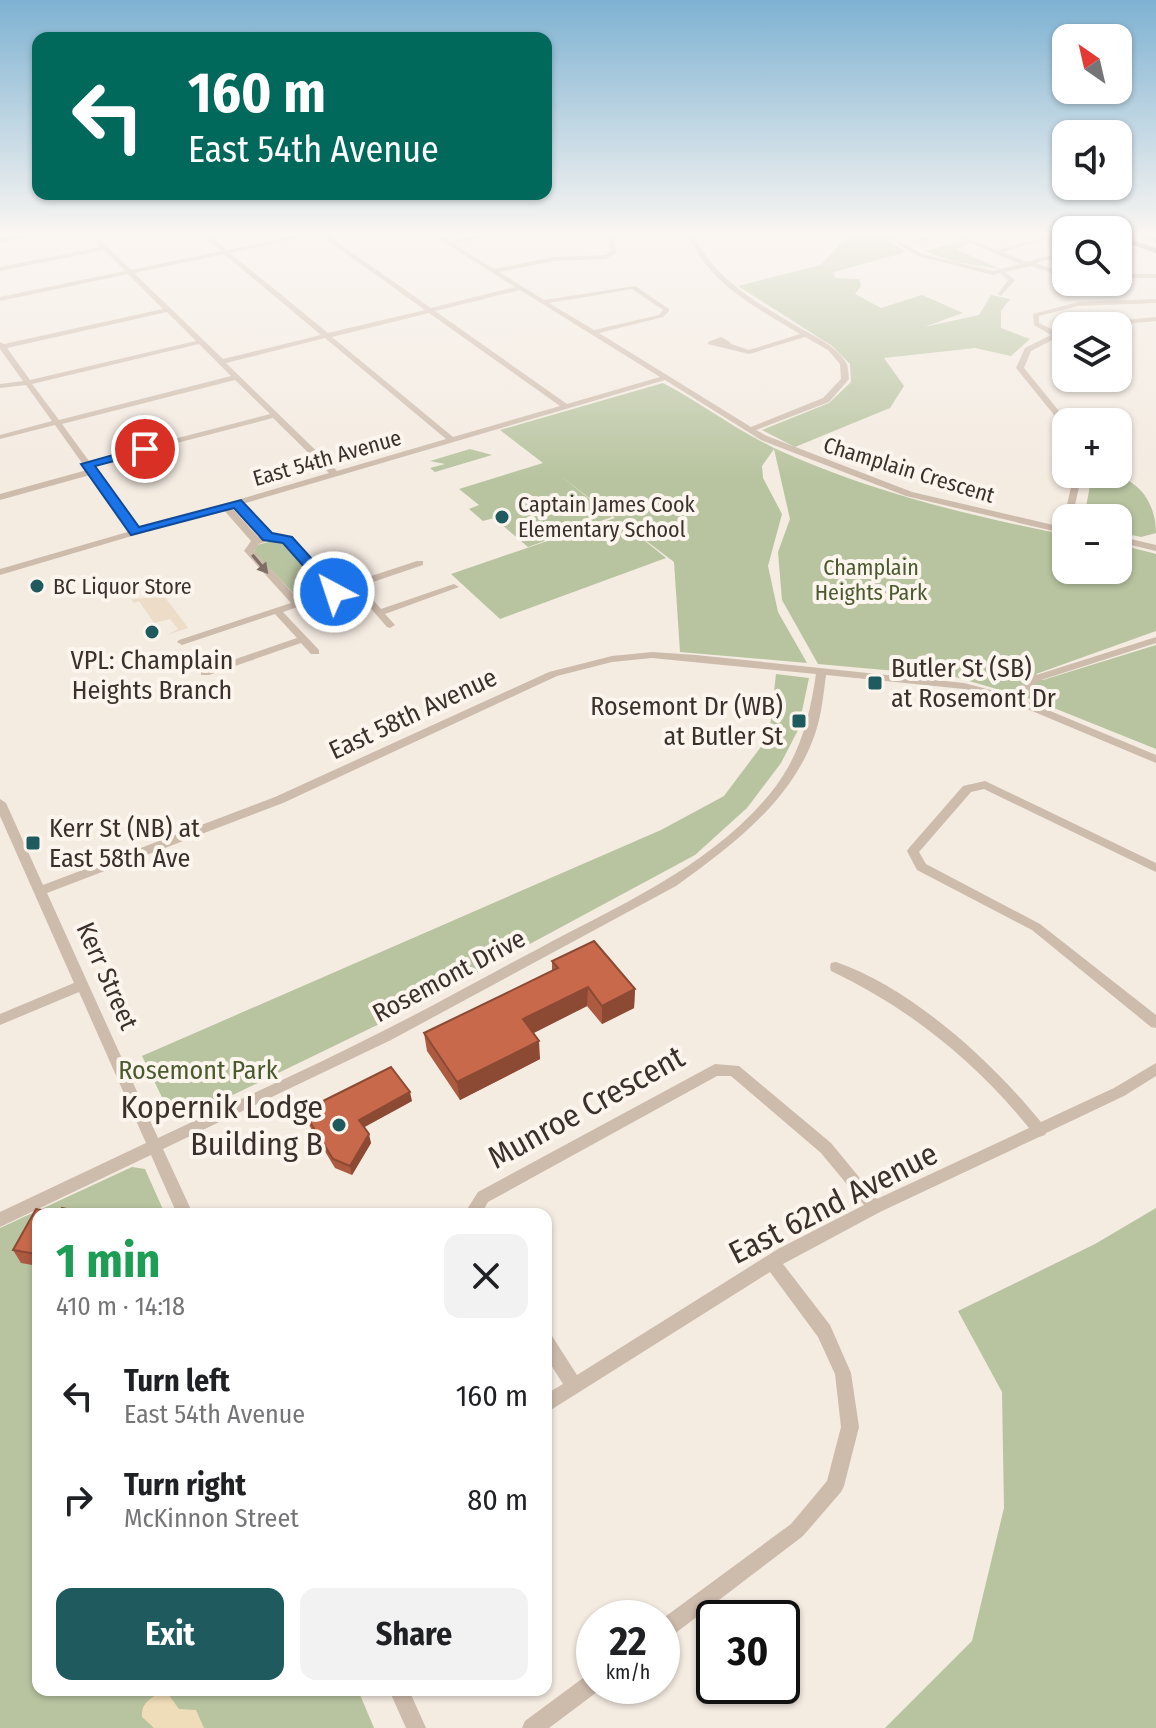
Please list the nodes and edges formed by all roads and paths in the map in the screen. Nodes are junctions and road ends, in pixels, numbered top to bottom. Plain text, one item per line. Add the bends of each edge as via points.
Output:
1 (142, 316) edge
2 (174, 316) edge
3 (303, 316) edge
4 (408, 316) edge
5 (439, 316) edge
6 (564, 316) edge
7 (654, 316) edge
8 (779, 316) edge
9 (1035, 316) edge
10 (1156, 319) edge
11 (1132, 321) edge
12 (1052, 332) edge
13 (592, 333) junction
14 (807, 334) junction
15 (327, 336) junction
16 (1052, 336) edge
17 (201, 342) junction
18 (725, 345) dead end
19 (1, 346) edge
20 (221, 362) junction
21 (236, 377) junction
22 (663, 378) junction
23 (27, 382) junction
24 (0, 386) edge
25 (566, 406) junction
26 (1052, 408) edge
27 (275, 415) junction
28 (57, 423) junction
29 (749, 430) junction
30 (0, 437) edge
31 (452, 440) junction
32 (89, 468) junction
33 (335, 474) junction
34 (0, 497) edge
35 (236, 503) junction
36 (225, 506) junction
37 (1052, 526) edge
38 (136, 532) junction
39 (268, 537) junction
40 (256, 541) junction
41 (1132, 542) edge
42 (1156, 548) edge
43 (420, 563) dead end
44 (0, 572) edge
45 (355, 585) junction
46 (454, 587) dead end
47 (334, 592) junction
48 (298, 604) junction
49 (277, 611) junction
50 (381, 612) junction
51 (390, 625) dead end
52 (303, 639) junction
53 (1156, 640) edge
54 (182, 642) dead end
55 (315, 652) dead end
56 (821, 671) junction
57 (205, 673) dead end
58 (1012, 699) junction
59 (1156, 759) edge
60 (0, 803) edge
61 (1156, 868) edge
62 (40, 891) junction
63 (836, 967) dead end
64 (83, 985) junction
65 (0, 1020) edge
66 (1156, 1023) edge
67 (1156, 1069) edge
68 (1040, 1131) junction
69 (155, 1148) junction
70 (875, 1207) junction
71 (182, 1208) edge
72 (476, 1208) edge
73 (0, 1220) edge
74 (772, 1262) junction
75 (552, 1351) edge
76 (574, 1386) junction
77 (552, 1400) edge
78 (680, 1618) edge
79 (576, 1695) edge
80 (402, 1696) edge
81 (416, 1728) edge
82 (532, 1728) edge

1 - 19 street
2 - 17 street
3 - 15 street
4 - 15 street
5 - 25 street
6 - 13 street, Champlain Crescent
7 - 13 street
8 - 14 street
9 - 12 street via 1036,324
10 - 11 street
13 - 22 street, Champlain Crescent
14 - 18 street via 749,352
14 - 29 street via 841,359 843,384 826,400
15 - 20 street
15 - 31 street
16 - 26 street via 1028,350 1020,362 1023,375
17 - 20 street
17 - 23 street
19 - 23 street
20 - 21 street
21 - 27 street
21 - 28 street
22 - 25 street, East 54th Avenue
22 - 29 street, Champlain Crescent
23 - 24 street
23 - 28 street
25 - 31 street, East 54th Avenue
27 - 32 street
27 - 33 street
28 - 30 street
28 - 32 street
29 - 37 street, Champlain Crescent via 897,490
31 - 33 street, East 54th Avenue
32 - 34 street
32 - 38 street
33 - 35 street, East 54th Avenue
35 - 36 street, East 54th Avenue
35 - 39 street
36 - 38 street, East 54th Avenue
36 - 40 street
38 - 44 street, East 54th Avenue
39 - 40 street
39 - 47 street via 287,539
40 -> 48 street via 249,551
41 - 42 street
43 - 45 street
45 - 47 street
45 - 50 street
46 - 50 street
47 - 48 street
48 - 49 street
49 - 52 street
49 - 54 street
50 - 51 street
52 - 55 street
52 - 57 street
53 - 58 street via 1037,678
56 - 58 street, East 58th Avenue via 934,681
56 - 62 street, East 58th Avenue via 652,655 589,663 553,674 279,800
56 - 69 street, Rosemont Drive via 815,717 786,780 713,855 539,956
58 - 59 street, East 58th Avenue
60 - 62 street, Kerr Street
61 - 66 street via 985,785 967,789 913,851 921,867 1036,927
62 - 64 street, Kerr Street
63 - 68 street via 952,1041
64 - 65 street
64 - 69 street, Kerr Street
67 - 68 street, East 62nd Avenue
68 - 70 street, East 62nd Avenue
69 - 71 street, Kerr Street
69 - 73 street, Rosemont Drive
70 - 72 street, Munroe Crescent via 826,1148 734,1070 715,1070 483,1197
70 - 74 street, East 62nd Avenue
74 - 76 street, East 62nd Avenue
74 - 78 street via 824,1331 843,1373 850,1427 835,1486 797,1530
75 - 76 street
76 - 77 street, East 62nd Avenue
79 - 82 street
80 - 81 street

